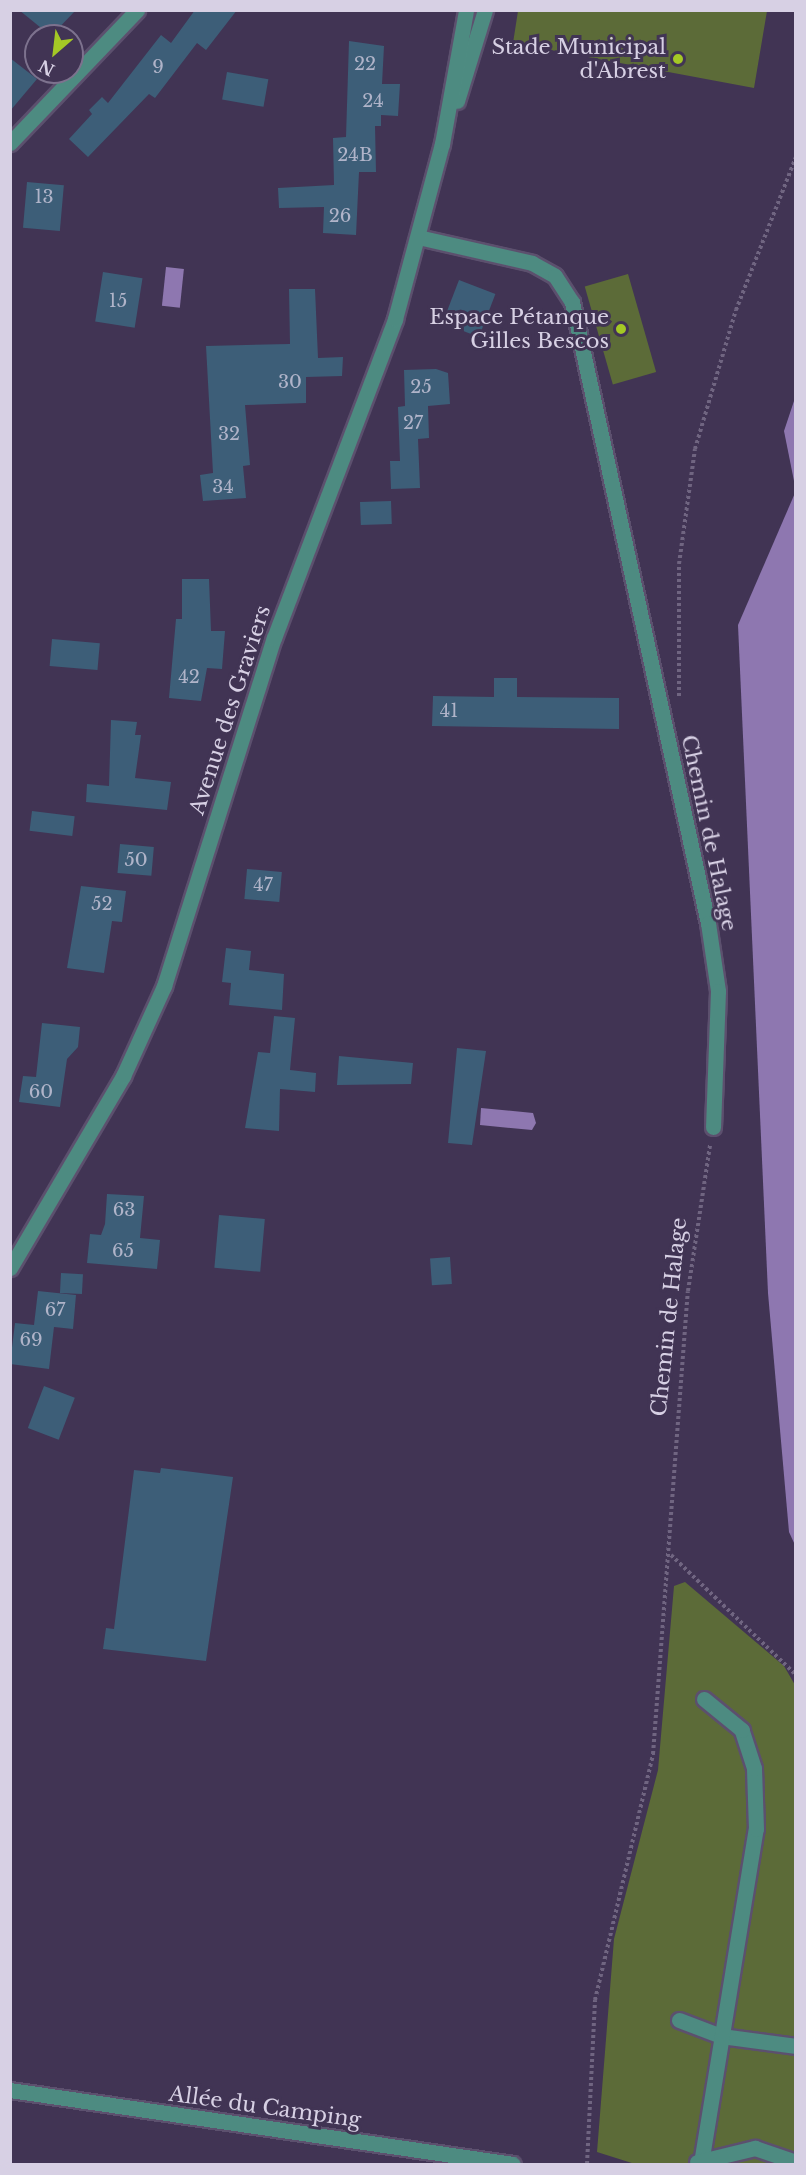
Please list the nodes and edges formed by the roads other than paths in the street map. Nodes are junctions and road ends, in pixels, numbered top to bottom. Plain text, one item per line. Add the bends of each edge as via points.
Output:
1 (137, 10) edge
2 (466, 10) edge
3 (485, 10) edge
4 (10, 143) edge
5 (442, 144) junction
6 (418, 237) junction
7 (713, 1126) road end
8 (10, 1268) edge
9 (704, 1699) dead end
10 (679, 2020) dead end
11 (722, 2036) junction
12 (795, 2046) edge
13 (10, 2090) edge
14 (698, 2161) edge
15 (795, 2162) edge
16 (513, 2164) edge

1 - 4 street
2 - 5 street, Avenue des Graviers
3 - 5 street, Avenue des Graviers
5 - 6 street, Avenue des Graviers
6 - 7 street, Chemin de Halage via 532,263 555,276 572,302 708,923 718,992
6 - 8 street, Avenue des Graviers via 394,320 274,638 164,986 123,1076
9 - 11 street via 742,1730 754,1768 756,1829
10 - 11 street
11 - 12 street
11 - 14 street
13 - 16 street, Allée du Camping
14 - 15 street via 755,2148

